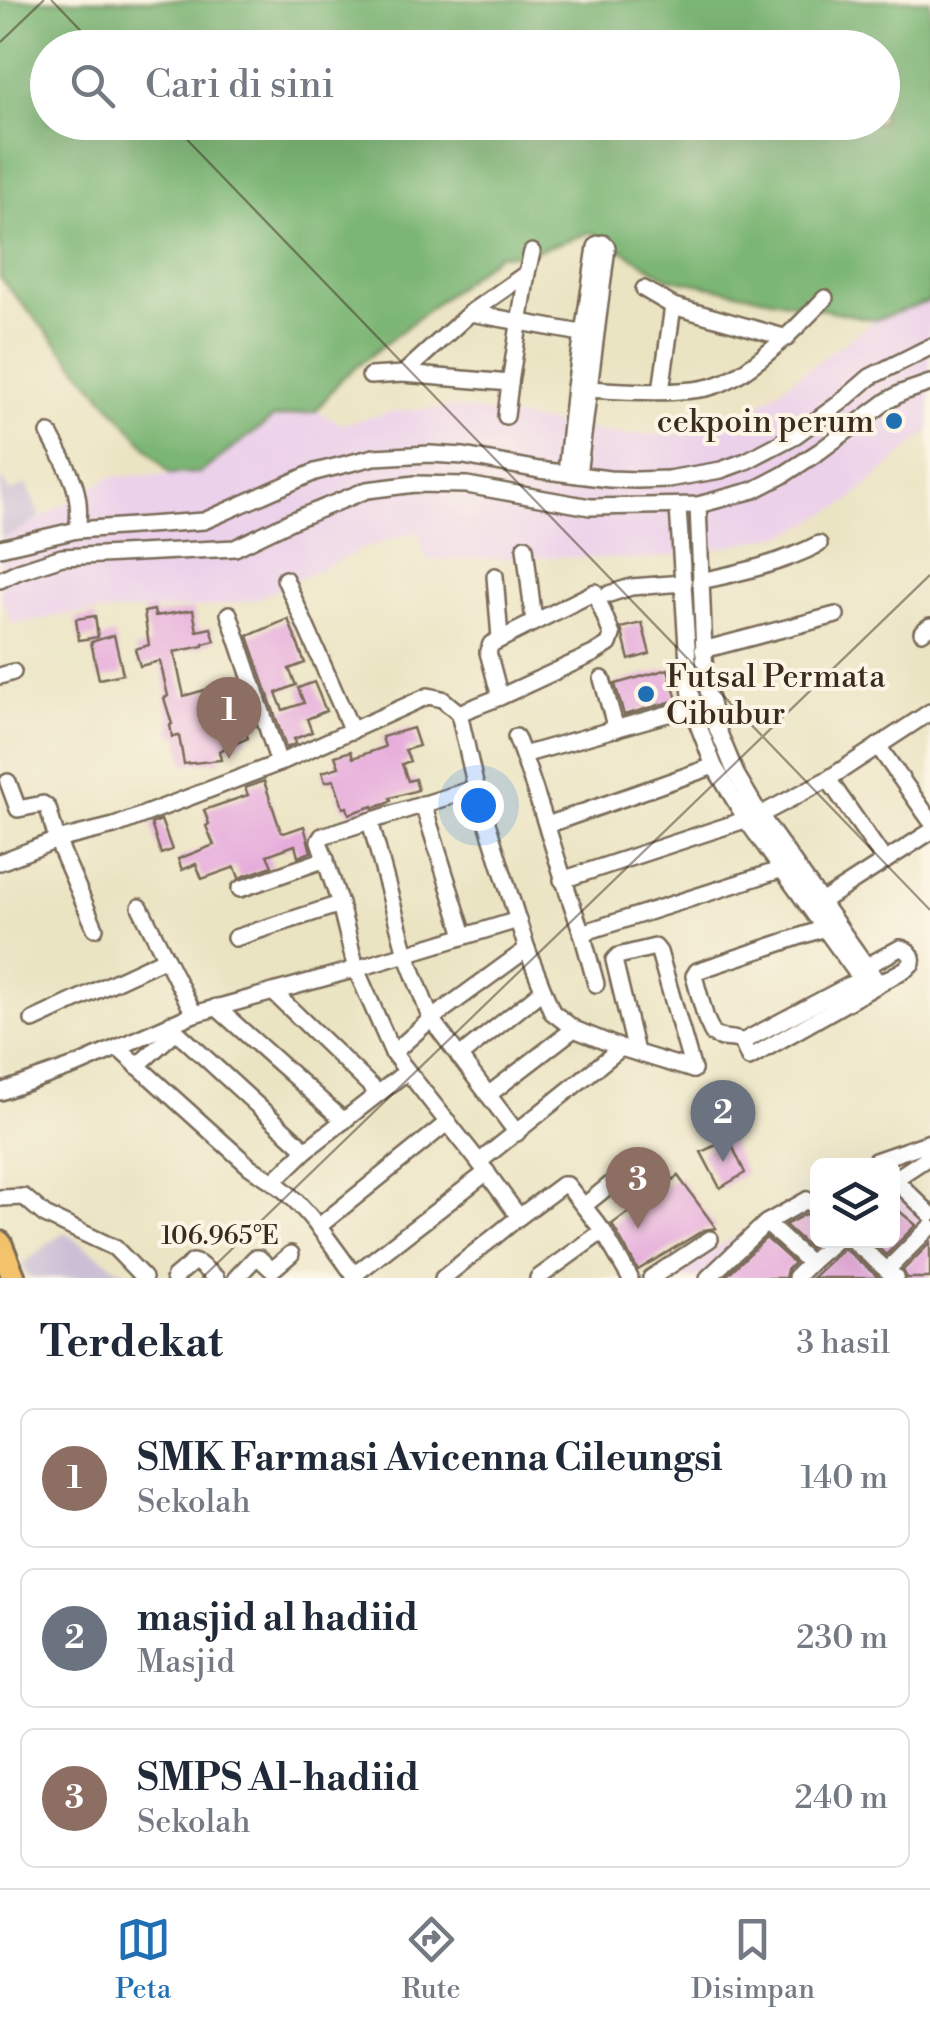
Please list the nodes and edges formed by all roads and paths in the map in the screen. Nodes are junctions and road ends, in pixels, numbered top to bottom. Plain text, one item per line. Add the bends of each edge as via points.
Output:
1 (532, 252) dead end
2 (527, 272) junction
3 (644, 289) dead end
4 (824, 298) dead end
5 (674, 306) junction
6 (470, 314) junction
7 (519, 323) junction
8 (589, 334) junction
9 (787, 338) junction
10 (930, 347) edge
11 (403, 374) junction
12 (370, 376) dead end
13 (510, 382) junction
14 (930, 383) edge
15 (582, 388) junction
16 (878, 388) junction
17 (662, 391) junction
18 (506, 416) dead end
19 (48, 432) dead end
20 (572, 473) junction
21 (698, 505) junction
22 (678, 507) junction
23 (77, 530) junction
24 (818, 544) dead end
25 (0, 548) edge
26 (524, 548) dead end
27 (495, 576) dead end
28 (285, 579) dead end
29 (0, 580) edge
30 (692, 582) junction
31 (609, 594) dead end
32 (229, 614) dead end
33 (836, 615) dead end
34 (534, 622) junction
35 (500, 638) junction
36 (703, 650) junction
37 (602, 679) dead end
38 (500, 697) junction
39 (692, 707) junction
40 (930, 712) edge
41 (459, 714) junction
42 (616, 728) junction
43 (352, 731) junction
44 (516, 737) dead end
45 (878, 746) junction
46 (523, 755) junction
47 (280, 763) junction
48 (714, 766) junction
49 (828, 778) junction
50 (8, 782) dead end
51 (476, 788) junction
52 (423, 804) junction
53 (753, 818) junction
54 (930, 820) edge
55 (370, 821) junction
56 (547, 824) junction
57 (930, 832) edge
58 (57, 840) junction
59 (326, 859) junction
60 (885, 861) junction
61 (0, 862) edge
62 (783, 869) junction
63 (562, 880) junction
64 (240, 889) dead end
65 (821, 902) junction
66 (340, 904) junction
67 (140, 908) dead end
68 (518, 920) junction
69 (95, 928) dead end
70 (825, 928) junction
71 (582, 933) junction
72 (464, 934) junction
73 (235, 938) dead end
74 (527, 949) junction
75 (406, 954) junction
76 (164, 958) junction
77 (356, 969) junction
78 (869, 978) junction
79 (596, 984) dead end
80 (542, 991) junction
81 (274, 992) junction
82 (216, 1007) junction
83 (194, 1014) junction
84 (431, 1019) junction
85 (33, 1020) dead end
86 (174, 1027) junction
87 (574, 1028) junction
88 (118, 1048) junction
89 (628, 1050) junction
90 (393, 1053) junction
91 (459, 1057) junction
92 (138, 1066) junction
93 (406, 1072) junction
94 (0, 1092) edge
95 (378, 1093) junction
96 (488, 1094) junction
97 (344, 1121) junction
98 (448, 1122) junction
99 (517, 1133) junction
100 (930, 1142) edge
101 (306, 1150) junction
102 (930, 1156) edge
103 (889, 1158) edge
104 (483, 1167) junction
105 (627, 1171) dead end
106 (900, 1174) edge
107 (274, 1181) junction
108 (900, 1183) edge
109 (0, 1198) edge
110 (810, 1203) edge
111 (585, 1205) junction
112 (927, 1206) edge
113 (519, 1217) junction
114 (766, 1223) junction
115 (318, 1227) junction
116 (930, 1227) edge
117 (602, 1231) junction
118 (710, 1239) dead end
119 (0, 1243) edge
120 (827, 1248) edge
121 (861, 1248) edge
122 (292, 1254) dead end
123 (810, 1263) junction
124 (891, 1274) edge
125 (355, 1276) edge
126 (14, 1278) edge
127 (144, 1278) edge
128 (174, 1278) edge
129 (216, 1278) edge
130 (236, 1278) edge
131 (444, 1278) edge
132 (538, 1278) edge
133 (630, 1278) edge
134 (651, 1278) edge
135 (708, 1278) edge
136 (796, 1278) edge

1 - 2 street
2 - 6 street
2 - 7 street
3 - 5 street
4 - 9 street
5 - 9 street
5 - 17 street
6 - 7 street
6 - 11 street
7 - 8 street
7 - 13 street
8 - 8 street via 596,247 604,243 607,248
8 - 15 street
9 - 17 street via 716,386
10 - 16 street
11 - 12 street
11 - 13 street
13 - 18 street
14 - 16 street via 901,393
15 - 17 street
15 - 20 street
16 - 20 street via 721,470 637,480
16 - 21 street via 820,451 754,490
19 - 23 street via 75,481
20 - 23 street via 464,456 374,458 315,472 204,522
21 - 22 street
21 - 30 street
22 - 29 street via 590,507 414,484 367,490 236,548 62,557
22 - 30 street
23 - 25 street
24 - 30 street
26 - 34 street
27 - 35 street
28 - 43 street
30 - 31 street
30 - 36 street
30 - 39 street
32 - 47 street
33 - 36 street
34 - 35 street
34 - 38 street via 595,592 611,640
35 - 38 street via 488,652
36 - 53 street via 717,728
37 - 42 street
38 - 41 street
39 - 42 street
39 - 48 street
40 - 45 street
41 - 43 street via 442,698 428,696
41 - 51 street
42 - 46 street
43 - 47 street
44 - 46 street
45 - 49 street
45 - 54 street
46 - 56 street
47 - 58 street via 114,826
48 - 53 street
48 - 56 street
49 - 53 street
49 - 60 street
50 - 58 street via 18,809 46,806
51 - 52 street
51 - 68 street
52 - 55 street
52 - 72 street
53 - 62 street
53 - 63 street
53 - 65 street
55 - 59 street via 321,837
55 - 75 street
56 - 63 street
57 - 60 street
58 - 61 street
58 - 69 street
59 - 64 street
59 - 66 street
60 - 65 street
62 - 70 street
62 - 71 street
63 - 71 street
65 - 78 street
66 - 73 street
66 - 77 street
67 - 76 street
68 - 72 street
68 - 74 street
70 - 78 street
70 - 78 street via 695,973 713,1034 734,1038 746,1050
71 - 79 street
72 - 75 street
74 - 80 street
74 - 84 street
75 - 77 street
75 - 84 street
76 - 83 street
76 - 85 street
77 - 81 street
77 - 90 street
80 - 87 street via 552,1012
80 - 91 street
81 - 82 street
81 - 95 street
82 - 83 street
82 - 97 street
83 - 86 street
84 - 90 street
84 - 91 street
86 - 88 street
86 - 92 street
86 - 101 street
87 - 89 street
87 - 96 street
88 - 92 street
88 - 94 street
89 - 89 street via 693,1070 655,947 614,960
89 - 99 street
90 - 93 street
91 - 96 street
92 - 107 street
93 - 95 street
93 - 98 street
95 - 97 street
96 - 99 street
97 - 101 street
98 - 104 street
98 - 115 street
99 - 104 street
100 - 103 street
101 - 107 street
102 - 106 street
104 - 113 street
104 - 125 street
105 - 111 street
107 - 115 street
108 - 112 street
109 - 127 street via 24,1197 45,1216 112,1246
110 - 114 street
111 - 113 street via 565,1184
111 - 117 street
113 - 131 street
114 - 123 street
114 - 135 street
115 - 125 street
116 - 124 street
117 - 132 street
117 - 133 street
118 - 134 street
119 - 126 highway
120 - 123 street
121 - 124 street
122 - 130 street via 272,1270 255,1258
123 - 136 street
128 - 129 street via 193,1262

